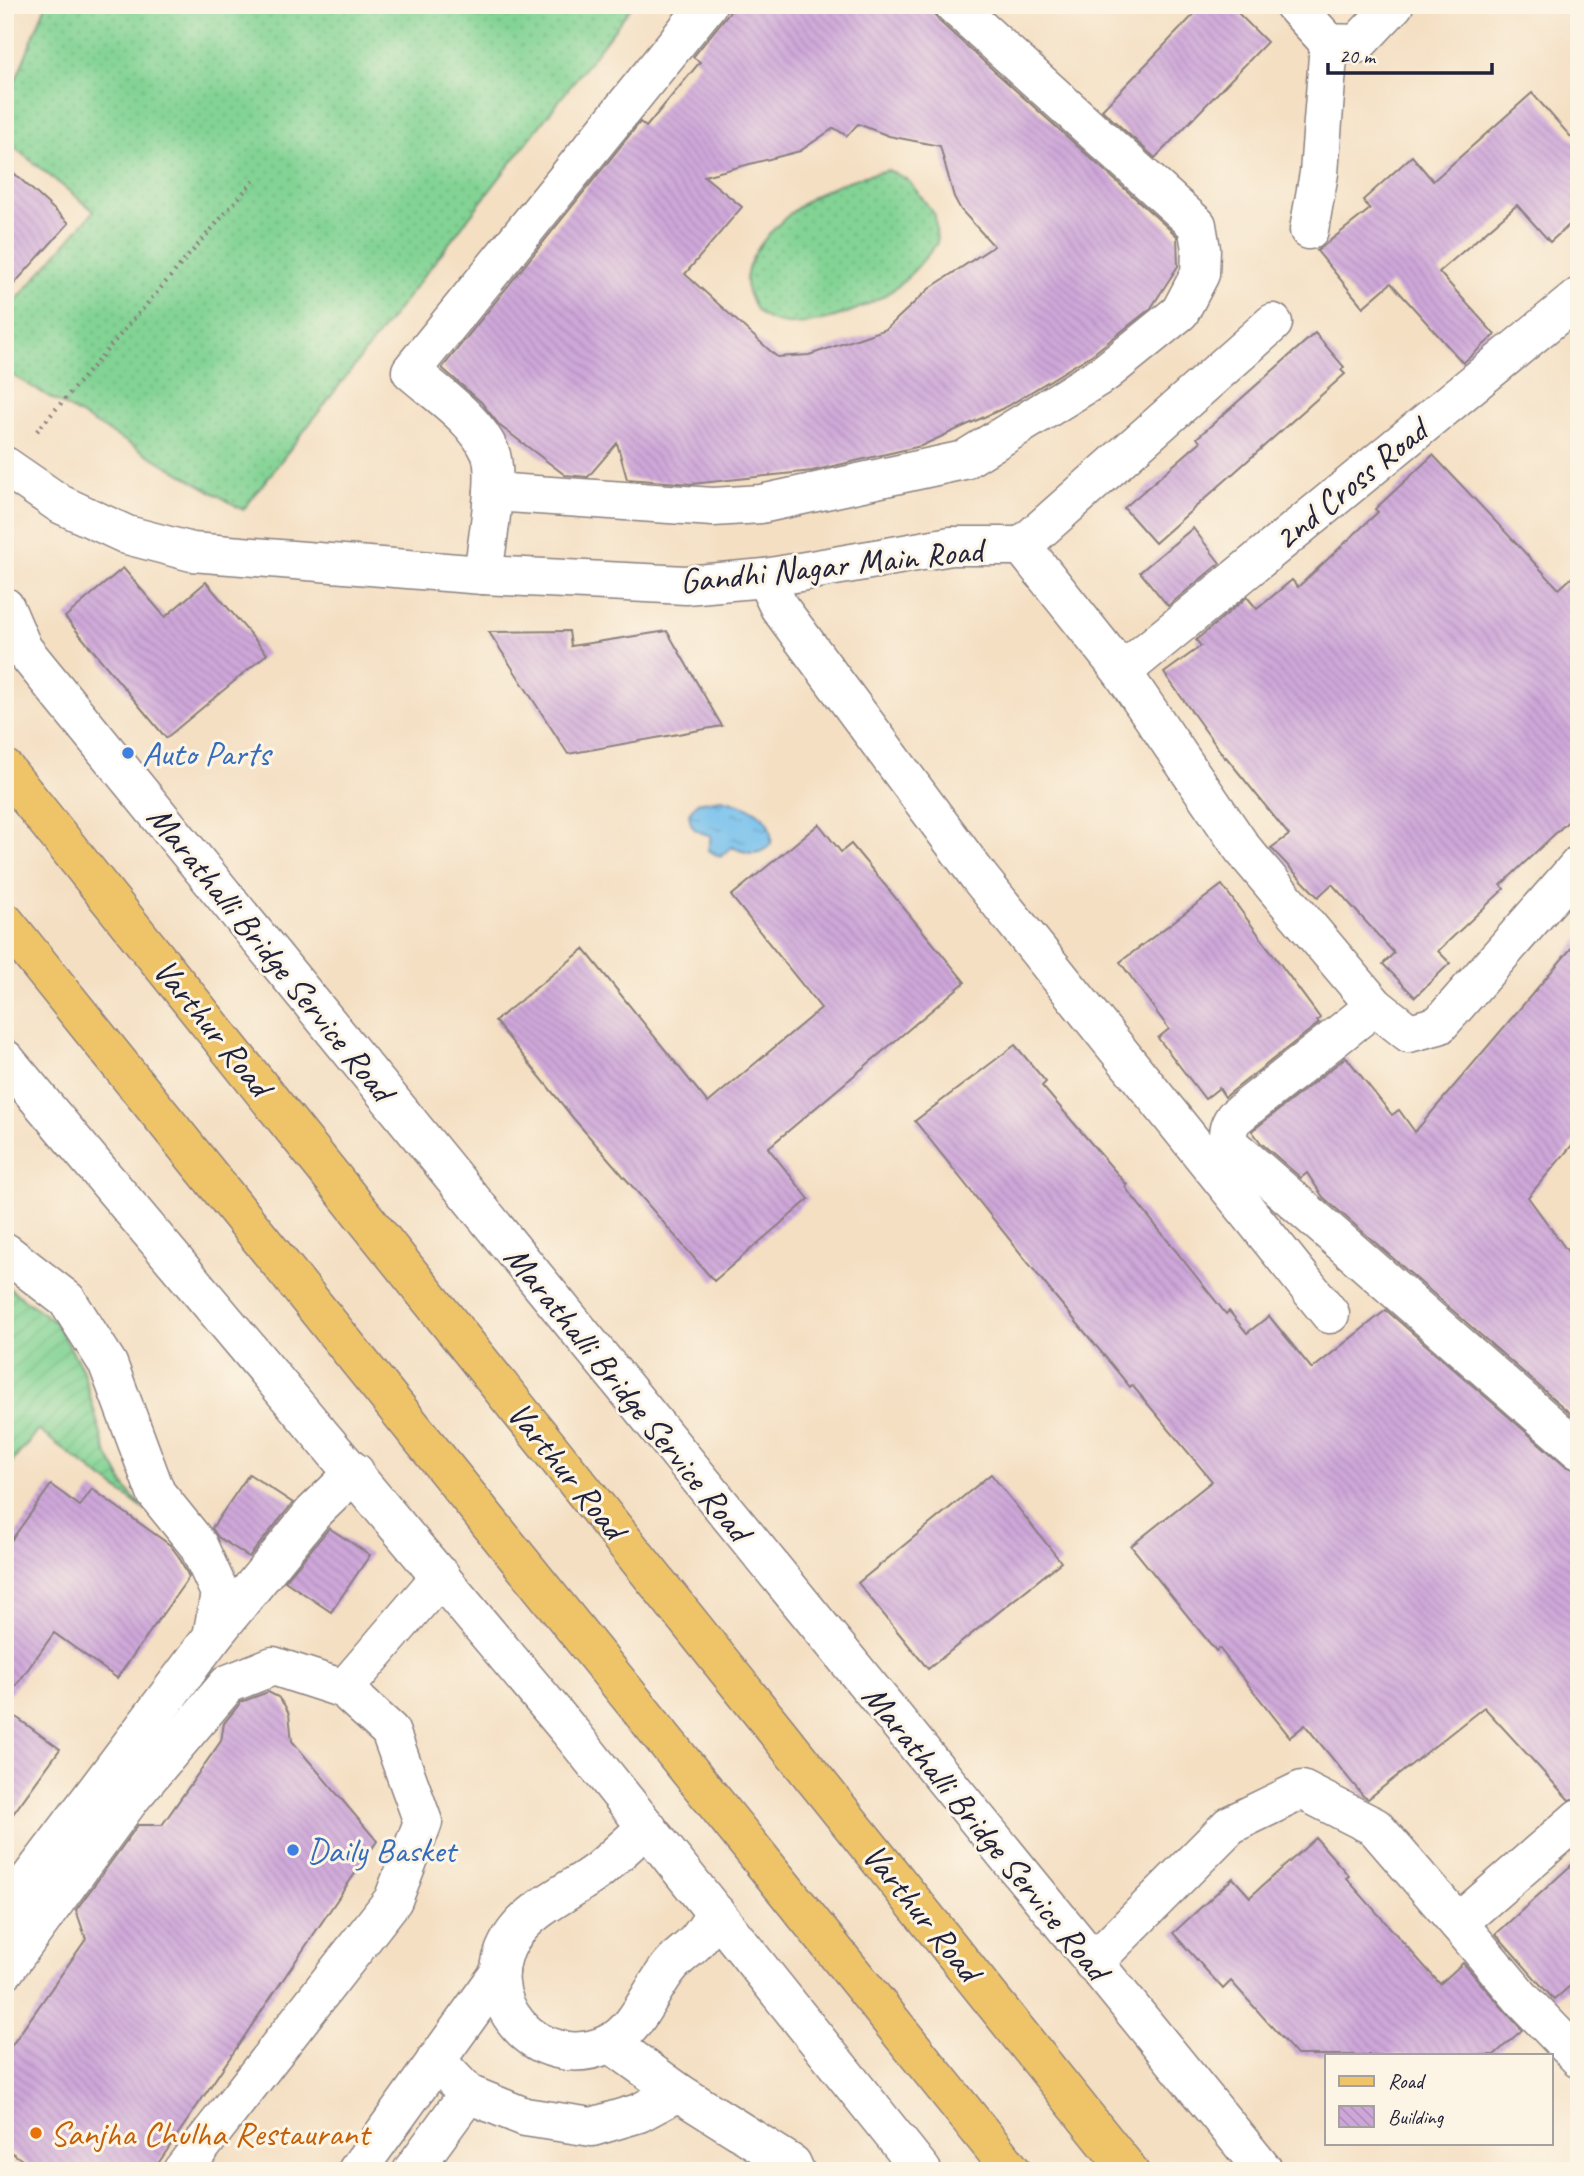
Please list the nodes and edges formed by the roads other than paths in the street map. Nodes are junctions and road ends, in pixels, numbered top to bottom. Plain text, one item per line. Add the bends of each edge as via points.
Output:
1 (707, 5) edge
2 (954, 5) edge
3 (1294, 5) edge
4 (1394, 5) edge
5 (1329, 43) junction
6 (1310, 230) dead end
7 (1579, 297) edge
8 (1273, 323) dead end
9 (6, 466) edge
10 (493, 492) junction
11 (1022, 547) junction
12 (483, 575) junction
13 (765, 578) junction
14 (5, 607) edge
15 (1122, 672) junction
16 (5, 769) edge
17 (1579, 865) edge
18 (5, 922) edge
19 (1375, 1006) junction
20 (5, 1059) edge
21 (5, 1252) edge
22 (1330, 1314) dead end
23 (1579, 1450) edge
24 (355, 1472) junction
25 (441, 1576) junction
26 (212, 1637) junction
27 (344, 1689) junction
28 (1579, 1818) edge
29 (647, 1827) junction
30 (5, 1912) edge
31 (716, 1913) junction
32 (1458, 1923) junction
33 (1093, 1963) junction
34 (5, 1970) edge
35 (500, 1972) junction
36 (610, 2043) junction
37 (1579, 2058) edge
38 (436, 2060) junction
39 (678, 2092) junction
40 (468, 2094) junction
41 (182, 2171) edge
42 (357, 2171) edge
43 (412, 2171) edge
44 (795, 2171) edge
45 (922, 2171) edge
46 (1012, 2171) edge
47 (1129, 2171) edge
48 (1264, 2171) edge

1 - 10 street via 411,371 474,427 491,454
2 - 10 street via 1197,225 1199,274 1180,312 1106,372 964,460 761,504 713,507
3 - 5 street
4 - 5 street via 1357,44
5 - 6 street
7 - 15 street, 2nd Cross Road
8 - 11 street
9 - 12 street, Gandhi Nagar Main Road via 60,504 127,535 192,552
10 - 12 street
11 - 13 street, Gandhi Nagar Main Road via 951,546
11 - 15 street, Gandhi Nagar Main Road
12 - 13 street, Gandhi Nagar Main Road via 686,585
13 - 22 street via 779,607 979,877
14 - 33 street, Marathalli Bridge Service Road via 23,649
15 - 19 street, Gandhi Nagar Main Road via 1242,848
16 - 47 main road, Varthur Road
17 - 19 street, Gandhi Nagar Main Road via 1439,1025 1409,1033
18 - 46 main road
19 - 23 street via 1234,1118 1228,1126 1229,1144
20 - 24 street
21 - 26 street via 67,1300 108,1364 156,1493 198,1545 220,1593
24 - 25 street
24 - 26 street via 313,1513
25 - 27 street
25 - 29 street
26 - 30 street
27 - 34 street via 272,1667 228,1684 131,1798
27 - 41 street via 390,1731 423,1822 393,1900
28 - 32 street
29 - 31 street
29 - 35 street via 598,1870 529,1919 505,1951
31 - 36 street via 696,1942 670,1966 626,2030
31 - 45 street
32 - 33 street via 1375,1827 1302,1790 1230,1825
32 - 37 street via 1522,2000
33 - 48 street, Marathalli Bridge Service Road
35 - 36 street via 502,1994 511,2015 525,2033 544,2046 589,2050
35 - 38 street
36 - 39 street
38 - 40 street
38 - 42 street
39 - 40 street via 639,2113 592,2127 525,2117
39 - 44 street via 792,2164
40 - 43 street

